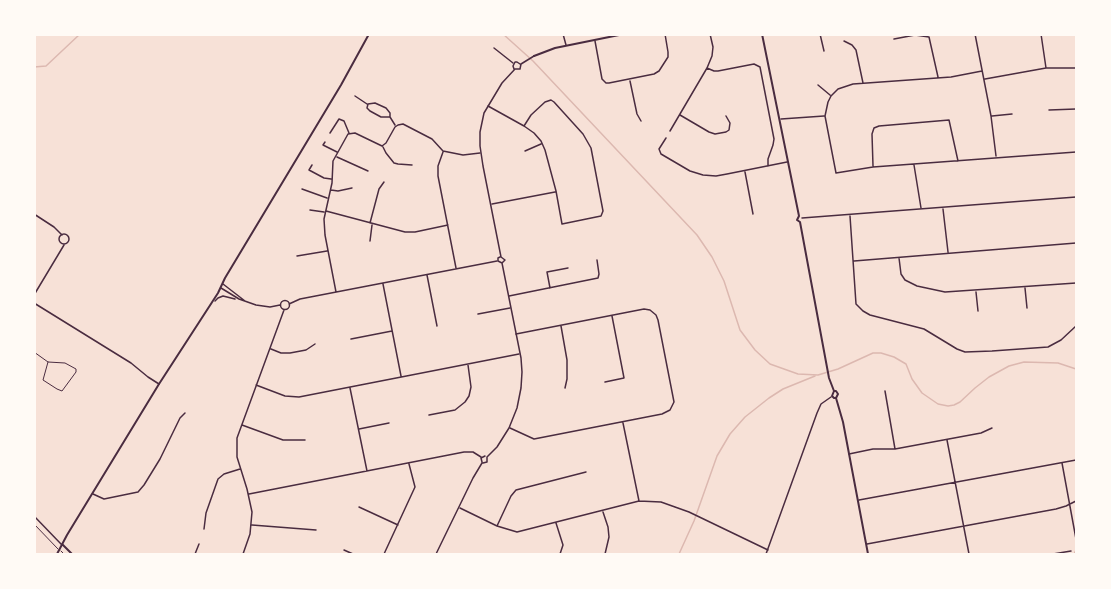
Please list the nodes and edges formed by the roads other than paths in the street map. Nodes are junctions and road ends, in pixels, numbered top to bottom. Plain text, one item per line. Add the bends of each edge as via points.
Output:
1 (369, 34) edge
2 (563, 34) edge
3 (624, 34) edge
4 (665, 34) edge
5 (710, 34) edge
6 (762, 34) edge
7 (820, 34) edge
8 (975, 34) edge
9 (1041, 34) edge
10 (616, 35) edge
11 (894, 39) dead end
12 (595, 40) junction
13 (843, 40) dead end
14 (566, 46) junction
15 (494, 48) dead end
16 (824, 51) dead end
17 (534, 56) joint
18 (514, 63) junction
19 (521, 64) junction
20 (707, 68) junction
21 (1046, 68) junction
22 (1077, 68) edge
23 (514, 69) junction
24 (982, 71) junction
25 (938, 78) junction
26 (984, 79) junction
27 (630, 80) junction
28 (863, 84) junction
29 (818, 85) dead end
30 (355, 96) dead end
31 (831, 96) junction
32 (368, 104) junction
33 (488, 106) junction
34 (1077, 109) edge
35 (1049, 110) dead end
36 (1012, 114) dead end
37 (680, 115) junction
38 (726, 116) dead end
39 (825, 116) junction
40 (991, 116) junction
41 (390, 117) junction
42 (779, 120) junction
43 (640, 121) dead end
44 (396, 126) junction
45 (524, 126) junction
46 (670, 131) dead end
47 (330, 133) dead end
48 (349, 134) junction
49 (666, 138) dead end
50 (325, 142) dead end
51 (542, 144) junction
52 (383, 146) junction
53 (443, 151) junction
54 (525, 151) dead end
55 (338, 152) junction
56 (1077, 152) edge
57 (481, 153) junction
58 (336, 156) junction
59 (997, 157) junction
60 (957, 161) junction
61 (787, 162) junction
62 (914, 164) junction
63 (312, 165) dead end
64 (412, 165) dead end
65 (768, 166) junction
66 (873, 167) junction
67 (309, 170) junction
68 (368, 171) dead end
69 (744, 171) junction
70 (306, 174) dead end
71 (332, 179) junction
72 (384, 182) dead end
73 (352, 188) dead end
74 (302, 189) dead end
75 (330, 190) junction
76 (556, 192) junction
77 (1077, 197) edge
78 (328, 198) junction
79 (491, 204) junction
80 (943, 208) junction
81 (922, 209) junction
82 (310, 210) dead end
83 (324, 211) junction
84 (753, 213) dead end
85 (34, 214) edge
86 (850, 215) junction
87 (801, 217) junction
88 (371, 224) junction
89 (448, 225) junction
90 (62, 235) junction
91 (370, 241) dead end
92 (1077, 243) edge
93 (64, 244) junction
94 (328, 250) junction
95 (948, 253) junction
96 (297, 256) dead end
97 (501, 257) junction
98 (899, 258) junction
99 (498, 260) junction
100 (597, 260) dead end
101 (854, 261) junction
102 (502, 263) junction
103 (457, 268) junction
104 (568, 268) dead end
105 (427, 274) junction
106 (383, 283) junction
107 (1077, 283) edge
108 (223, 284) junction
109 (1025, 287) junction
110 (221, 288) junction
111 (550, 288) junction
112 (976, 291) junction
113 (336, 292) junction
114 (34, 295) edge
115 (509, 296) junction
116 (239, 299) junction
117 (34, 302) edge
118 (246, 302) junction
119 (212, 303) junction
120 (289, 304) junction
121 (280, 305) junction
122 (511, 308) junction
123 (1027, 308) dead end
124 (284, 310) junction
125 (978, 311) dead end
126 (478, 315) dead end
127 (612, 315) junction
128 (561, 325) junction
129 (437, 326) dead end
130 (1077, 326) edge
131 (392, 331) junction
132 (516, 334) junction
133 (351, 339) dead end
134 (315, 344) dead end
135 (270, 349) junction
136 (34, 352) edge
137 (520, 353) junction
138 (48, 362) junction
139 (468, 364) junction
140 (402, 377) junction
141 (605, 382) dead end
142 (159, 384) junction
143 (256, 385) junction
144 (350, 387) junction
145 (565, 387) dead end
146 (834, 391) junction
147 (885, 391) dead end
148 (832, 397) junction
149 (836, 398) junction
150 (185, 413) dead end
151 (429, 415) dead end
152 (623, 422) junction
153 (389, 423) dead end
154 (241, 425) junction
155 (509, 428) junction
156 (992, 428) dead end
157 (359, 429) junction
158 (947, 439) junction
159 (305, 440) dead end
160 (894, 448) junction
161 (849, 454) junction
162 (487, 456) junction
163 (481, 457) junction
164 (1077, 460) edge
165 (1062, 462) junction
166 (409, 463) junction
167 (483, 463) junction
168 (241, 469) junction
169 (367, 471) junction
170 (586, 472) dead end
171 (956, 483) junction
172 (92, 494) junction
173 (249, 495) junction
174 (639, 501) junction
175 (858, 501) junction
176 (1077, 501) edge
177 (1070, 504) junction
178 (359, 507) dead end
179 (459, 507) junction
180 (603, 510) junction
181 (34, 516) edge
182 (555, 522) junction
183 (34, 524) edge
184 (251, 525) junction
185 (398, 525) junction
186 (497, 526) junction
187 (963, 526) junction
188 (204, 529) dead end
189 (316, 530) dead end
190 (1077, 539) edge
191 (62, 544) junction
192 (199, 544) dead end
193 (866, 544) junction
194 (59, 550) junction
195 (344, 550) dead end
196 (768, 550) junction
197 (1071, 551) dead end
198 (243, 554) edge
199 (57, 555) edge
200 (64, 555) edge
201 (72, 555) edge
202 (195, 555) edge
203 (353, 555) edge
204 (384, 555) edge
205 (436, 555) edge
206 (560, 555) edge
207 (605, 555) edge
208 (766, 555) edge
209 (868, 555) edge
210 (969, 555) edge
211 (1053, 555) edge

1 - 108 main road
2 - 14 street
3 - 10 main road
4 - 27 street via 668,57 663,67 654,74
5 - 20 street via 713,47
6 - 42 main road
7 - 16 street
8 - 24 street
9 - 21 street
10 - 12 main road
11 - 25 street via 929,37
12 - 14 main road
12 - 27 street via 604,82
13 - 28 street via 856,50
14 - 17 main road
15 - 18 street
17 - 19 street
18 - 19 street
18 - 23 street
19 - 23 street via 520,69
20 - 37 street
20 - 65 street via 718,71 754,64 760,67 774,139
21 - 22 street
21 - 26 street
23 - 33 street
24 - 25 street
24 - 26 street
25 - 28 street
26 - 40 street
27 - 43 street
28 - 31 street via 845,86
29 - 31 street
30 - 32 street
31 - 39 street
32 - 41 street via 386,108
32 - 41 street via 370,111
33 - 45 street
33 - 57 street via 481,123
34 - 35 street
36 - 40 street
37 - 38 street via 715,134 729,130
37 - 46 street
39 - 42 street
39 - 66 street via 836,173
40 - 59 street
41 - 44 street
42 - 61 main road
44 - 52 street
44 - 53 street via 405,124 432,139
45 - 51 street
45 - 76 street via 531,115 551,100 584,134 591,148 602,215 562,224
47 - 48 street via 339,119 344,121
48 - 52 street
48 - 55 street
49 - 69 street via 660,153 690,171 716,176
50 - 55 street via 323,145
51 - 54 street
51 - 76 street
52 - 64 street via 394,163
53 - 57 street
53 - 89 street via 438,173
55 - 58 street
56 - 59 street
57 - 79 street
58 - 68 street
58 - 71 street
59 - 60 street
60 - 62 street
60 - 66 street via 949,120 874,128
61 - 65 street
61 - 87 main road
62 - 66 street
62 - 81 street
63 - 67 street
65 - 69 street
67 - 70 street
67 - 71 street
69 - 84 street
71 - 75 street
72 - 88 street
73 - 75 street
74 - 78 street
75 - 78 street
76 - 79 street
77 - 80 street
78 - 83 street
79 - 97 street
80 - 81 street
80 - 95 street
81 - 86 street
82 - 83 street
83 - 88 street
83 - 94 street
85 - 90 street
86 - 87 street
86 - 101 street
87 - 146 main road
88 - 89 street via 408,232
88 - 91 street
89 - 103 street
90 - 93 street via 59,240
90 - 93 street via 70,238
92 - 95 street
93 - 114 street
94 - 96 street
94 - 113 street
95 - 98 street
97 - 99 street
97 - 102 street via 505,260
98 - 101 street
98 - 112 street via 901,274 917,286 945,292
99 - 102 street
99 - 103 street
100 - 111 street via 598,278
101 - 130 street via 856,304 863,311 924,329 965,352 1048,346
102 - 115 street
103 - 105 street
104 - 111 street via 547,272
105 - 106 street
105 - 129 street
106 - 113 street
106 - 131 street
107 - 109 street
108 - 110 main road
108 - 118 street
109 - 112 street
109 - 123 street
110 - 116 street
110 - 119 main road
111 - 115 street
112 - 125 street
113 - 120 street
115 - 122 street
116 - 118 street
116 - 119 street via 224,296
117 - 142 street
118 - 121 street via 262,307
119 - 142 main road
120 - 121 street via 285,301
120 - 124 street
121 - 124 street
122 - 126 street
122 - 132 street
124 - 135 street
127 - 128 street
127 - 141 street via 624,378
127 - 152 street via 644,309 656,315 674,402 667,413
128 - 132 street
128 - 145 street via 567,360
131 - 133 street
131 - 140 street
132 - 137 street
134 - 135 street via 291,353
135 - 143 street
136 - 138 lane
137 - 139 street
137 - 155 street via 521,388
138 - 138 lane via 65,363 76,369 62,391 43,380
139 - 140 street
139 - 151 street via 471,387 465,402 455,410
140 - 144 street
142 - 172 main road
143 - 144 street via 292,397
143 - 154 street
144 - 157 street
146 - 148 main road
146 - 149 main road via 838,394
147 - 160 street
148 - 149 main road
148 - 196 street via 821,404 817,413
149 - 161 main road
150 - 172 street via 138,492 104,499
152 - 155 street via 534,439
152 - 174 street
153 - 157 street
154 - 159 street via 283,441
154 - 168 street via 236,446
155 - 162 street
156 - 158 street
157 - 169 street
158 - 160 street
158 - 171 street
160 - 161 street
161 - 175 main road
162 - 163 street
162 - 167 street
163 - 166 street via 469,452
163 - 167 street
164 - 165 street
165 - 171 street
165 - 177 street
166 - 169 street
166 - 185 street via 415,487
167 - 179 street
168 - 173 street
168 - 188 street via 218,479
169 - 173 street
170 - 186 street via 516,490
171 - 175 street
171 - 187 street
172 - 191 main road
173 - 184 street
174 - 180 street
174 - 196 street via 661,502 689,512
175 - 193 main road
176 - 177 street
177 - 187 street
177 - 190 street
178 - 185 street
179 - 186 street
179 - 205 street
180 - 182 street
180 - 207 street via 609,537
181 - 191 street
182 - 186 street via 517,532
182 - 206 street via 563,545
183 - 194 lane
184 - 189 street
184 - 198 street
185 - 204 street
187 - 193 street
187 - 210 street
191 - 194 main road
191 - 201 main road
192 - 202 street
193 - 209 main road
194 - 199 main road
194 - 200 lane
195 - 203 street
196 - 208 street
197 - 211 street

